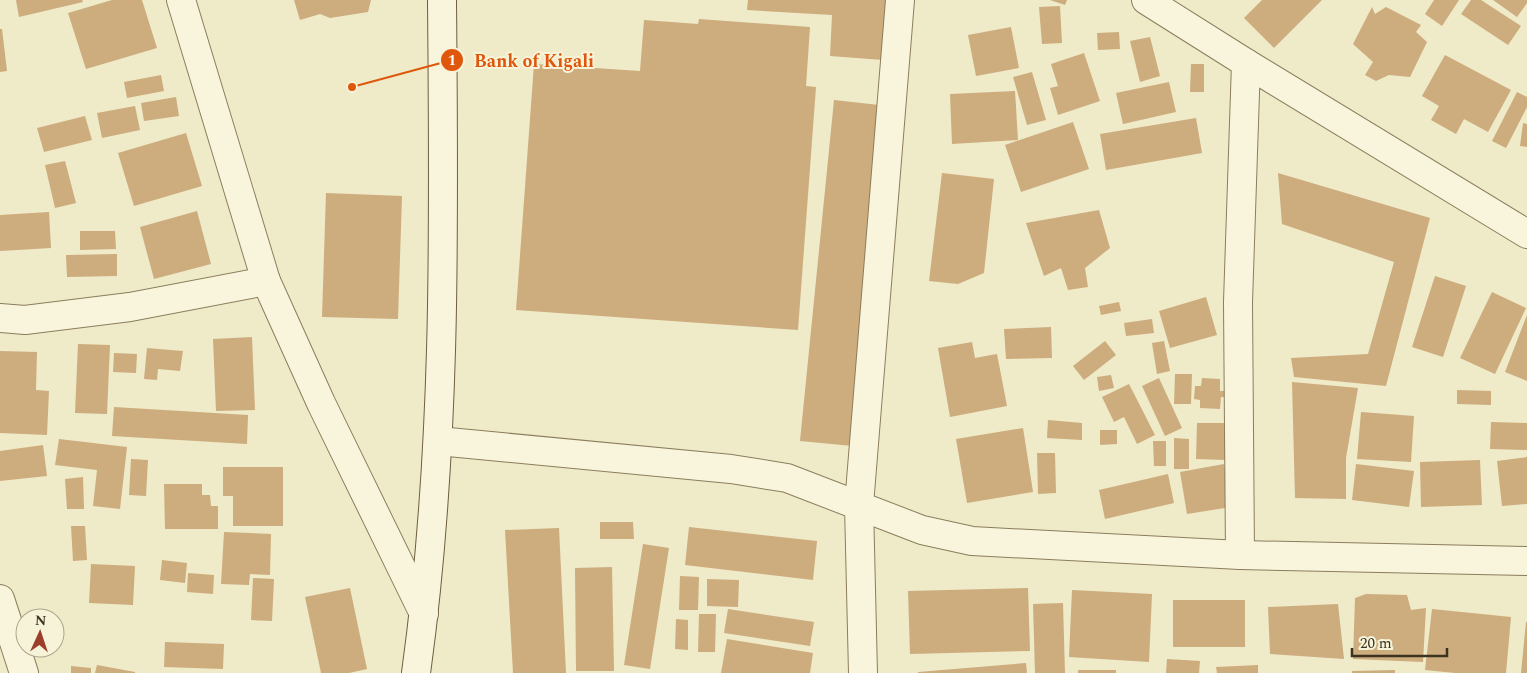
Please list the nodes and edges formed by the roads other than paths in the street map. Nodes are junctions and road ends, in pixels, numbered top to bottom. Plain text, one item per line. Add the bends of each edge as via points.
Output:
1 (181, 0) edge
2 (442, 0) edge
3 (900, 0) edge
4 (1146, 0) edge
5 (1246, 63) junction
6 (1527, 234) edge
7 (266, 282) junction
8 (0, 318) edge
9 (438, 440) junction
10 (859, 505) junction
11 (1240, 555) junction
12 (1527, 562) edge
13 (0, 599) edge
14 (424, 614) junction
15 (24, 673) edge
16 (416, 673) edge
17 (863, 673) edge

1 - 7 street
2 - 9 street via 444,212
3 - 10 street
4 - 5 street
5 - 6 street
5 - 11 street via 1238,302
7 - 8 street via 130,307 25,320
7 - 14 street
9 - 10 street via 731,469 787,478
9 - 14 street
10 - 11 street via 922,530 972,541
10 - 17 street
11 - 12 street
13 - 15 street
14 - 16 street

